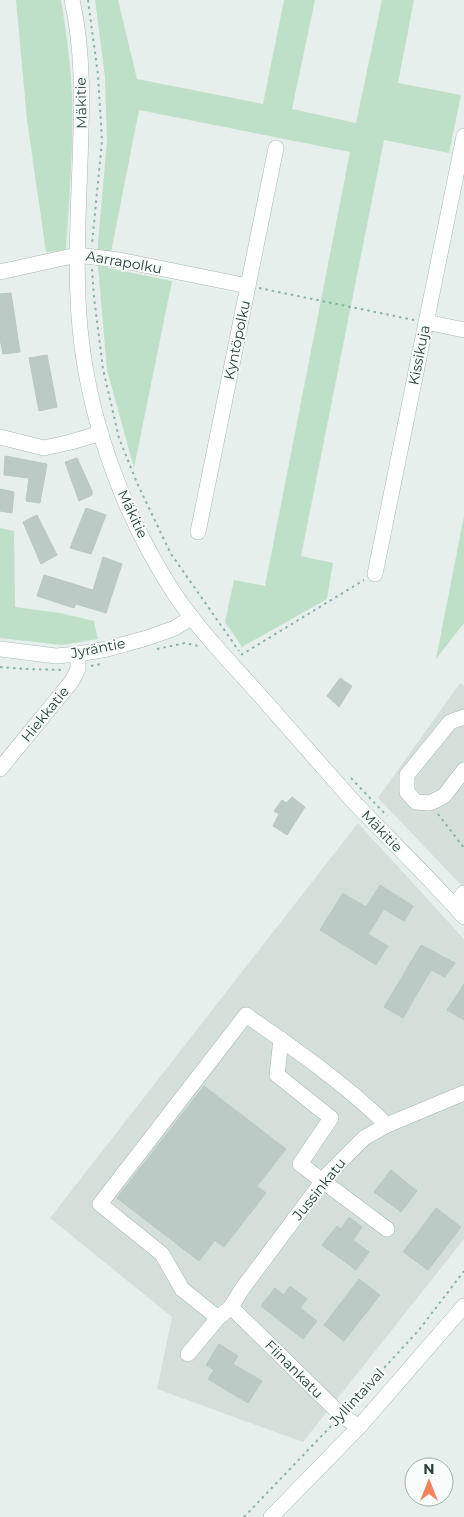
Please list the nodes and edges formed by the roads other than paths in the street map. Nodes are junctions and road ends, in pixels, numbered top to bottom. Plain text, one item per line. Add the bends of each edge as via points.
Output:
1 (72, 0) edge
2 (464, 136) edge
3 (276, 148) dead end
4 (84, 255) junction
5 (0, 272) edge
6 (248, 286) junction
7 (426, 322) junction
8 (464, 330) edge
9 (101, 432) junction
10 (0, 437) edge
11 (198, 532) dead end
12 (375, 574) road end
13 (192, 617) junction
14 (0, 650) edge
15 (78, 654) junction
16 (464, 717) edge
17 (0, 768) edge
18 (464, 770) edge
19 (464, 893) edge
20 (454, 905) junction
21 (464, 917) edge
22 (281, 1039) junction
23 (464, 1093) edge
24 (387, 1125) junction
25 (322, 1181) junction
26 (387, 1229) dead end
27 (464, 1306) edge
28 (231, 1307) junction
29 (218, 1318) junction
30 (188, 1354) dead end
31 (359, 1427) junction
32 (271, 1517) edge

1 - 4 street, Mäkitie via 78,25 83,101
2 - 7 street, Kissikuja
3 - 6 street, Kyntöpolku
4 - 5 street, Aarrapolku
4 - 6 street, Aarrapolku
4 - 9 street, Mäkitie via 77,295 82,348
6 - 11 street, Kyntöpolku
7 - 8 street
7 - 12 street, Kissikuja
9 - 10 street via 44,448
9 - 13 street, Mäkitie via 134,519 155,561
13 - 15 street, Jyräntie via 175,628 147,638
13 - 20 street, Mäkitie via 352,799
14 - 15 street, Jyräntie via 56,656
15 - 17 street, Hiekkatie via 78,669 72,681
16 - 18 street via 450,722 407,775 407,792 416,802 430,804 444,796
19 - 20 street
20 - 21 street, Mäkitie
22 - 24 street
22 - 25 street via 277,1075 331,1118 300,1164
22 - 29 street via 246,1015 100,1204 162,1254 182,1289
23 - 24 street, Jussinkatu
24 - 25 street, Jussinkatu via 364,1138
25 - 26 street
25 - 28 street, Jussinkatu
27 - 31 street, Jyllintaival
28 - 29 street, Jussinkatu
28 - 31 street, Fiinankatu via 341,1415
29 - 30 street, Jussinkatu
31 - 32 street, Jyllintaival

